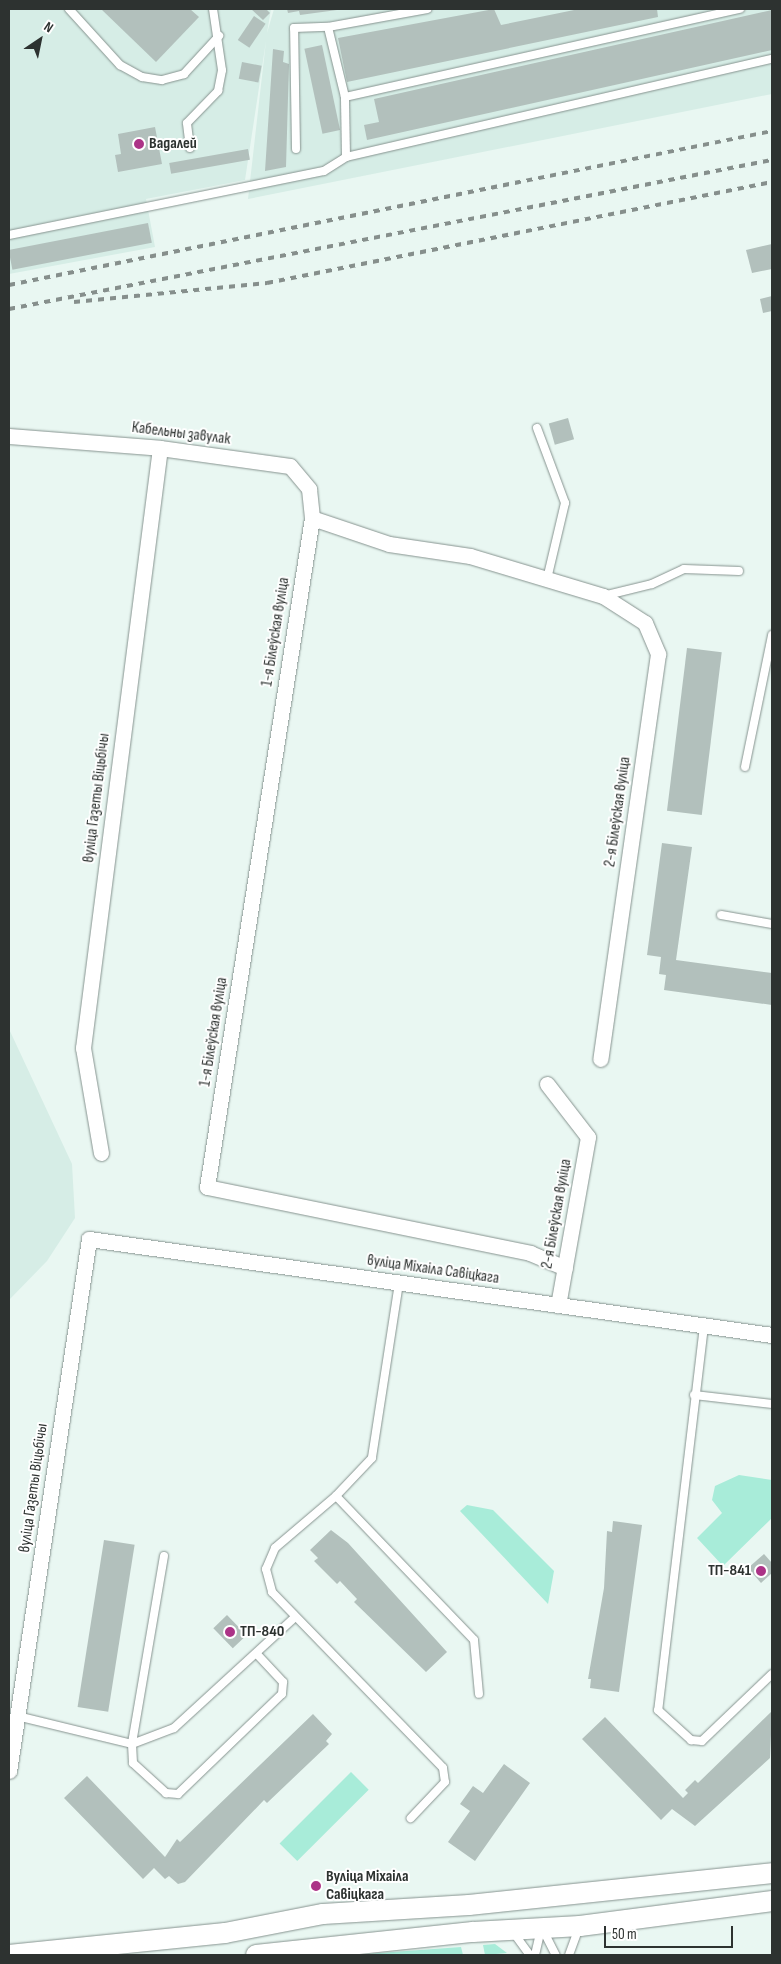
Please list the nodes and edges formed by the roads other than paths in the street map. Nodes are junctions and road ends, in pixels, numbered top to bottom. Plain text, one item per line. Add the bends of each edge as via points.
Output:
1 (69, 9) edge
2 (213, 9) edge
3 (427, 9) edge
4 (740, 9) edge
5 (328, 27) junction
6 (219, 36) junction
7 (772, 59) edge
8 (346, 97) junction
9 (190, 148) dead end
10 (296, 149) dead end
11 (346, 157) junction
12 (9, 235) edge
13 (537, 428) dead end
14 (9, 436) edge
15 (160, 448) junction
16 (312, 518) junction
17 (739, 571) dead end
18 (547, 579) junction
19 (603, 596) junction
20 (772, 635) edge
21 (768, 676) edge
22 (746, 767) dead end
23 (721, 915) dead end
24 (772, 924) edge
25 (600, 1059) dead end
26 (547, 1084) dead end
27 (101, 1153) dead end
28 (89, 1239) joint
29 (565, 1268) junction
30 (399, 1283) junction
31 (558, 1305) junction
32 (704, 1326) junction
33 (772, 1336) edge
34 (694, 1395) junction
35 (772, 1404) edge
36 (336, 1496) junction
37 (164, 1556) dead end
38 (295, 1617) junction
39 (257, 1654) junction
40 (772, 1674) edge
41 (479, 1694) dead end
42 (17, 1716) junction
43 (132, 1744) junction
44 (9, 1771) edge
45 (411, 1818) dead end
46 (772, 1873) edge
47 (536, 1897) junction
48 (772, 1901) edge
49 (580, 1926) junction
50 (542, 1928) junction
51 (512, 1930) junction
52 (9, 1955) edge
53 (256, 1955) edge
54 (530, 1955) edge
55 (535, 1955) edge
56 (556, 1955) edge
57 (569, 1955) edge

1 - 6 lane via 120,65 142,78 162,80 184,74
2 - 6 lane
3 - 5 lane
4 - 8 lane
5 - 8 lane
5 - 10 lane via 294,28
6 - 9 lane via 222,70 218,91 187,123
7 - 11 lane
8 - 11 lane
11 - 12 lane via 324,171
13 - 18 lane via 566,503
14 - 15 street, Кабельны завулак
15 - 16 street, Кабельны завулак via 290,466 309,489
15 - 27 street, вуліца Газеты Віцьбічы via 83,1048
16 - 18 street, 2-я Білеўская вуліца via 389,544 470,556
16 - 29 street, 1-я Білеўская вуліца via 207,1187 530,1253
17 - 19 lane via 684,569 652,584
18 - 19 street, 2-я Білеўская вуліца
19 - 25 street, 2-я Білеўская вуліца via 645,623 658,654
20 - 21 lane
21 - 22 lane
23 - 24 lane
26 - 29 street, 2-я Білеўская вуліца via 588,1137
28 - 30 street, вуліца Міхаіла Савіцкага
28 - 42 street, вуліца Газеты Віцьбічы
29 - 31 street, 2-я Білеўская вуліца
30 - 31 street, вуліца Міхаіла Савіцкага
30 - 36 lane via 372,1458
31 - 32 street, вуліца Міхаіла Савіцкага
32 - 33 street, вуліца Міхаіла Савіцкага
32 - 34 lane
34 - 35 lane
34 - 40 lane via 658,1710 692,1740 702,1740
36 - 38 lane via 275,1548 266,1569 272,1592
36 - 41 lane via 474,1640
37 - 43 lane
38 - 39 lane
38 - 45 lane via 444,1768 445,1782
39 - 43 lane via 174,1728
39 - 43 lane via 282,1682 282,1694 178,1794 166,1793 133,1763
42 - 43 lane
42 - 44 street, вуліца Газеты Віцьбічы
46 - 47 main road
47 - 50 main road
47 - 52 main road via 324,1914 225,1933
48 - 49 main road
49 - 50 main road
49 - 57 lane
50 - 51 main road
50 - 55 lane
50 - 56 lane
51 - 53 main road
51 - 54 lane

